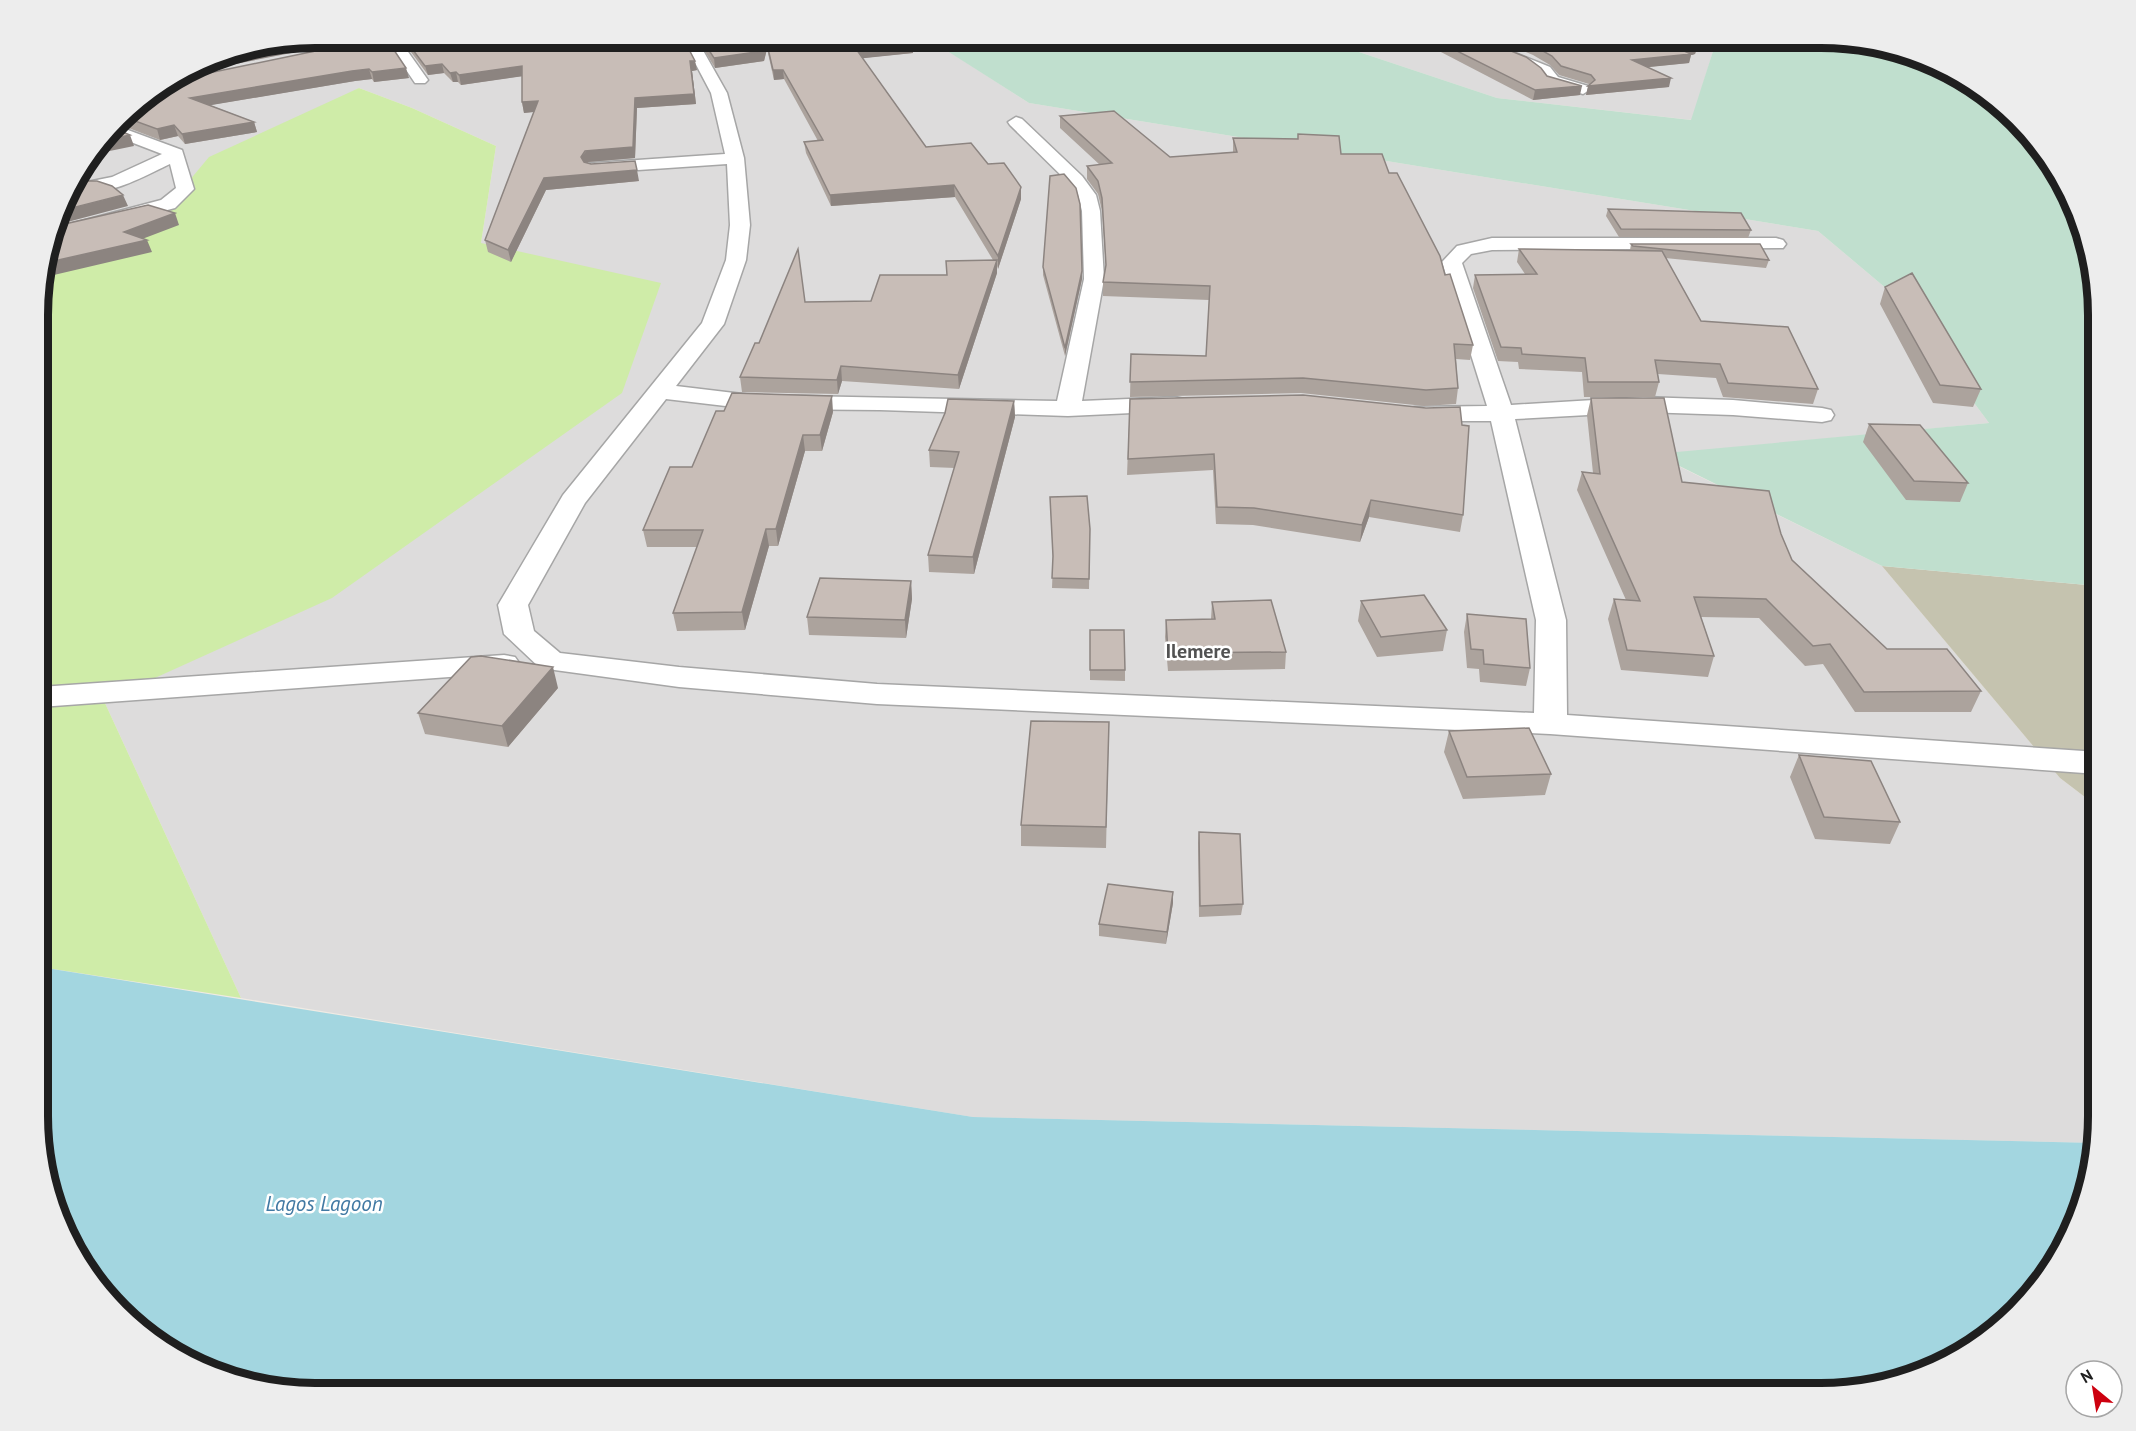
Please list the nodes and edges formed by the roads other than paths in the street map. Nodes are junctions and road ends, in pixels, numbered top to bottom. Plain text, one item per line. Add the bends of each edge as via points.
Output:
1 (347, 48) edge
2 (397, 48) edge
3 (699, 48) edge
4 (1502, 48) edge
5 (323, 54) edge
6 (420, 80) dead end
7 (1583, 89) edge
8 (1016, 122) dead end
9 (120, 133) edge
10 (136, 140) junction
11 (172, 152) junction
12 (124, 154) edge
13 (735, 158) junction
14 (594, 168) edge
15 (93, 186) edge
16 (61, 234) edge
17 (1776, 244) dead end
18 (659, 391) junction
19 (1197, 403) edge
20 (1068, 409) junction
21 (1393, 411) edge
22 (1501, 412) junction
23 (1822, 415) dead end
24 (551, 661) junction
25 (48, 696) edge
26 (1551, 724) junction
27 (2088, 762) edge

1 - 5 street
2 - 6 street
3 - 13 street via 719,93
4 - 7 street via 1545,70 1551,80
8 - 20 street via 1076,180 1087,195 1091,211 1094,279
9 - 10 street
10 - 11 street
10 - 12 street
11 - 15 street via 170,157 128,176
11 - 16 street via 179,158 185,189 168,204
13 - 14 street
13 - 18 street via 740,225 736,260 713,324
17 - 22 street via 1492,244 1464,250 1452,262
18 - 20 street via 751,402
18 - 24 street via 573,501 513,605 519,634
19 - 20 street
21 - 22 street via 1424,415
22 - 23 street via 1586,406 1704,406
22 - 26 street via 1551,620
24 - 25 street
24 - 26 street via 679,677 878,694
26 - 27 street

